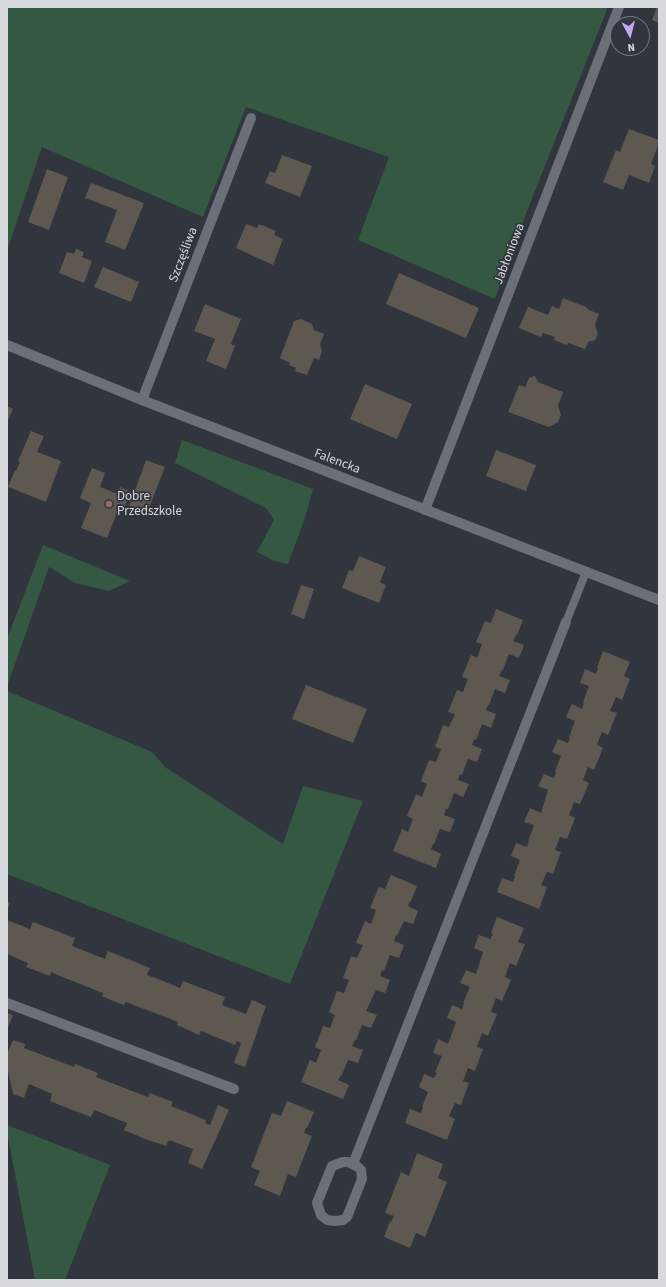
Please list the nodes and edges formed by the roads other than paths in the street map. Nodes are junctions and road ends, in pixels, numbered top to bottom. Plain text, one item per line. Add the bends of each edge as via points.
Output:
1 (619, 7) edge
2 (251, 118) dead end
3 (7, 345) edge
4 (142, 400) junction
5 (425, 510) junction
6 (586, 572) junction
7 (659, 600) edge
8 (566, 622) joint
9 (7, 1003) edge
10 (234, 1089) dead end
11 (353, 1164) junction

1 - 5 street, Jabłoniowa
2 - 4 street, Szczęśliwa
3 - 4 street, Falencka
4 - 5 street, Falencka
5 - 6 street, Falencka
6 - 7 street, Falencka
6 - 8 lane
8 - 11 street
9 - 10 street
11 - 11 street via 361,1170 362,1180 347,1217 343,1220 327,1220 321,1215 317,1203 332,1166 343,1162

